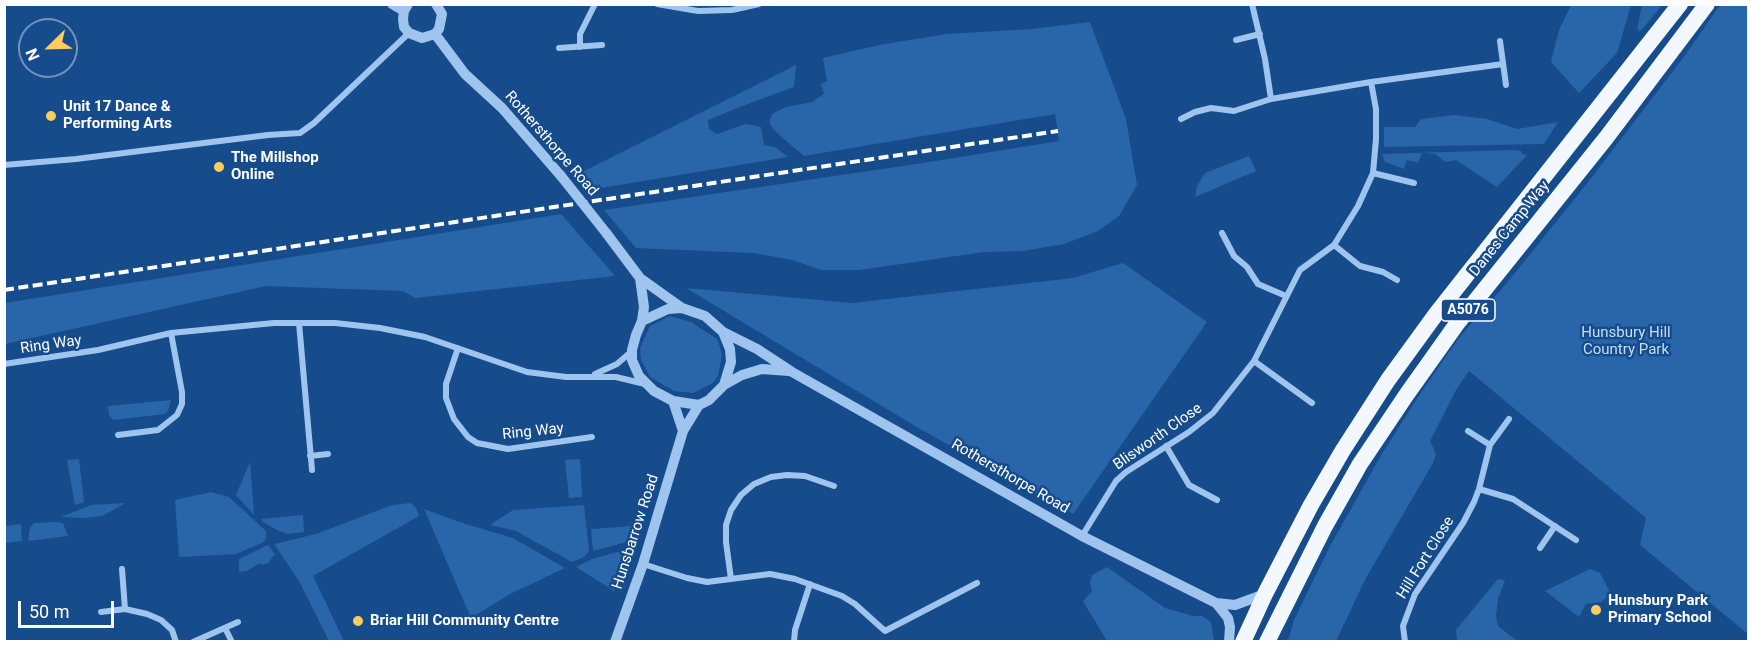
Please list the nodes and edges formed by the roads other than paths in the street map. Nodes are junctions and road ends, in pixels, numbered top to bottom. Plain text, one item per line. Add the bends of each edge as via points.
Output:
1 (392, 4) edge
2 (436, 4) edge
3 (596, 4) edge
4 (657, 4) edge
5 (759, 4) edge
6 (1252, 4) edge
7 (1680, 4) edge
8 (1707, 4) edge
9 (406, 8) edge
10 (409, 33) junction
11 (435, 34) junction
12 (1260, 34) junction
13 (1236, 40) dead end
14 (1500, 41) dead end
15 (602, 45) dead end
16 (580, 47) junction
17 (559, 48) dead end
18 (1503, 64) junction
19 (1371, 82) junction
20 (1506, 85) dead end
21 (1271, 99) junction
22 (1181, 119) dead end
23 (4, 165) edge
24 (1373, 174) junction
25 (1413, 183) dead end
26 (1222, 233) dead end
27 (1334, 245) junction
28 (640, 278) junction
29 (1397, 279) dead end
30 (1286, 296) junction
31 (682, 308) junction
32 (642, 321) junction
33 (299, 323) junction
34 (723, 332) junction
35 (171, 333) junction
36 (458, 348) junction
37 (632, 350) junction
38 (1254, 361) junction
39 (4, 364) edge
40 (792, 372) junction
41 (592, 375) junction
42 (646, 384) junction
43 (724, 385) junction
44 (674, 401) junction
45 (1312, 403) dead end
46 (699, 405) junction
47 (1509, 419) dead end
48 (683, 431) junction
49 (1468, 431) dead end
50 (118, 435) dead end
51 (592, 437) dead end
52 (1490, 445) junction
53 (1166, 446) junction
54 (328, 454) dead end
55 (310, 456) junction
56 (312, 470) dead end
57 (834, 486) dead end
58 (1479, 489) junction
59 (1217, 500) dead end
60 (1555, 526) junction
61 (1082, 536) junction
62 (1576, 540) dead end
63 (1540, 548) dead end
64 (643, 564) junction
65 (122, 569) dead end
66 (731, 579) junction
67 (977, 583) dead end
68 (810, 584) junction
69 (1265, 594) junction
70 (1216, 603) junction
71 (125, 609) junction
72 (101, 612) dead end
73 (238, 622) dead end
74 (225, 628) junction
75 (176, 642) edge
76 (193, 642) edge
77 (232, 642) edge
78 (615, 642) edge
79 (794, 642) edge
80 (1229, 642) edge
81 (1243, 642) edge
82 (1267, 642) edge
83 (1405, 642) edge

1 - 9 street
2 - 11 street via 442,22
3 - 16 street via 580,34
4 - 5 street via 732,10
6 - 12 street
7 - 69 highway, Danes Camp Way / A5076 via 1388,380 1311,505
8 - 82 highway, Danes Camp Way / A5076 via 1407,394 1360,464
9 - 10 street via 402,19
10 - 11 street via 422,38
10 - 23 street via 300,133
11 - 28 street, Rothersthorpe Road, bridge via 465,74 502,108 561,176
12 - 13 street
12 - 21 street
14 - 18 street
15 - 16 street
16 - 17 street
18 - 19 street
18 - 20 street
19 - 21 street
19 - 24 street, Blisworth Close via 1376,108
21 - 22 street via 1234,111 1211,108
24 - 25 street
24 - 27 street, Blisworth Close
26 - 30 street via 1234,256 1258,284
27 - 29 street via 1360,266
27 - 30 street, Blisworth Close via 1300,270
28 - 31 street, Rothersthorpe Road
28 - 32 street
30 - 38 street, Blisworth Close
31 - 32 street via 668,309
31 - 34 street, Rothersthorpe Road via 705,316
32 - 37 street
33 - 35 street, Ring Way
33 - 36 street, Ring Way via 380,328 425,336
33 - 55 street
34 - 40 street, Rothersthorpe Road
34 - 43 street via 731,362
35 - 39 street, Ring Way via 98,350
35 - 50 street via 182,392 177,415 158,430
36 - 41 street, Ring Way via 527,372 566,377
36 - 51 street, Ring Way via 446,384 446,398 460,429 477,443 508,448
37 - 41 street via 617,364
37 - 42 street via 632,360
38 - 45 street
38 - 53 street, Blisworth Close via 1213,413
40 - 43 street, Rothersthorpe Road via 762,369
40 - 61 street, Rothersthorpe Road
41 - 42 street
42 - 44 street
43 - 46 street, Rothersthorpe Road
44 - 46 street
44 - 48 street
46 - 48 street, Hunsbarrow Road
47 - 52 street, Hill Fort Close
48 - 64 street, Hunsbarrow Road
49 - 52 street
52 - 58 street, Hill Fort Close
53 - 59 street via 1189,484
53 - 61 street, Blisworth Close via 1116,481
54 - 55 street
55 - 56 street
57 - 66 street via 805,476 787,475 754,484 741,495 726,525
58 - 60 street via 1513,499
58 - 83 street, Hill Fort Close via 1463,523 1414,594 1403,626
60 - 62 street
60 - 63 street
61 - 70 street, Rothersthorpe Road
64 - 66 street via 706,582
64 - 78 street, Hunsbarrow Road
65 - 71 street
66 - 68 street via 770,574
67 - 68 street via 885,631 855,604
68 - 79 street
69 - 70 street, Rothersthorpe Road via 1235,605
69 - 81 highway, Danes Camp Way / A5076
70 - 80 street via 1228,618
71 - 72 street
71 - 75 street via 161,620 172,630
73 - 74 street
74 - 76 street
74 - 77 street

